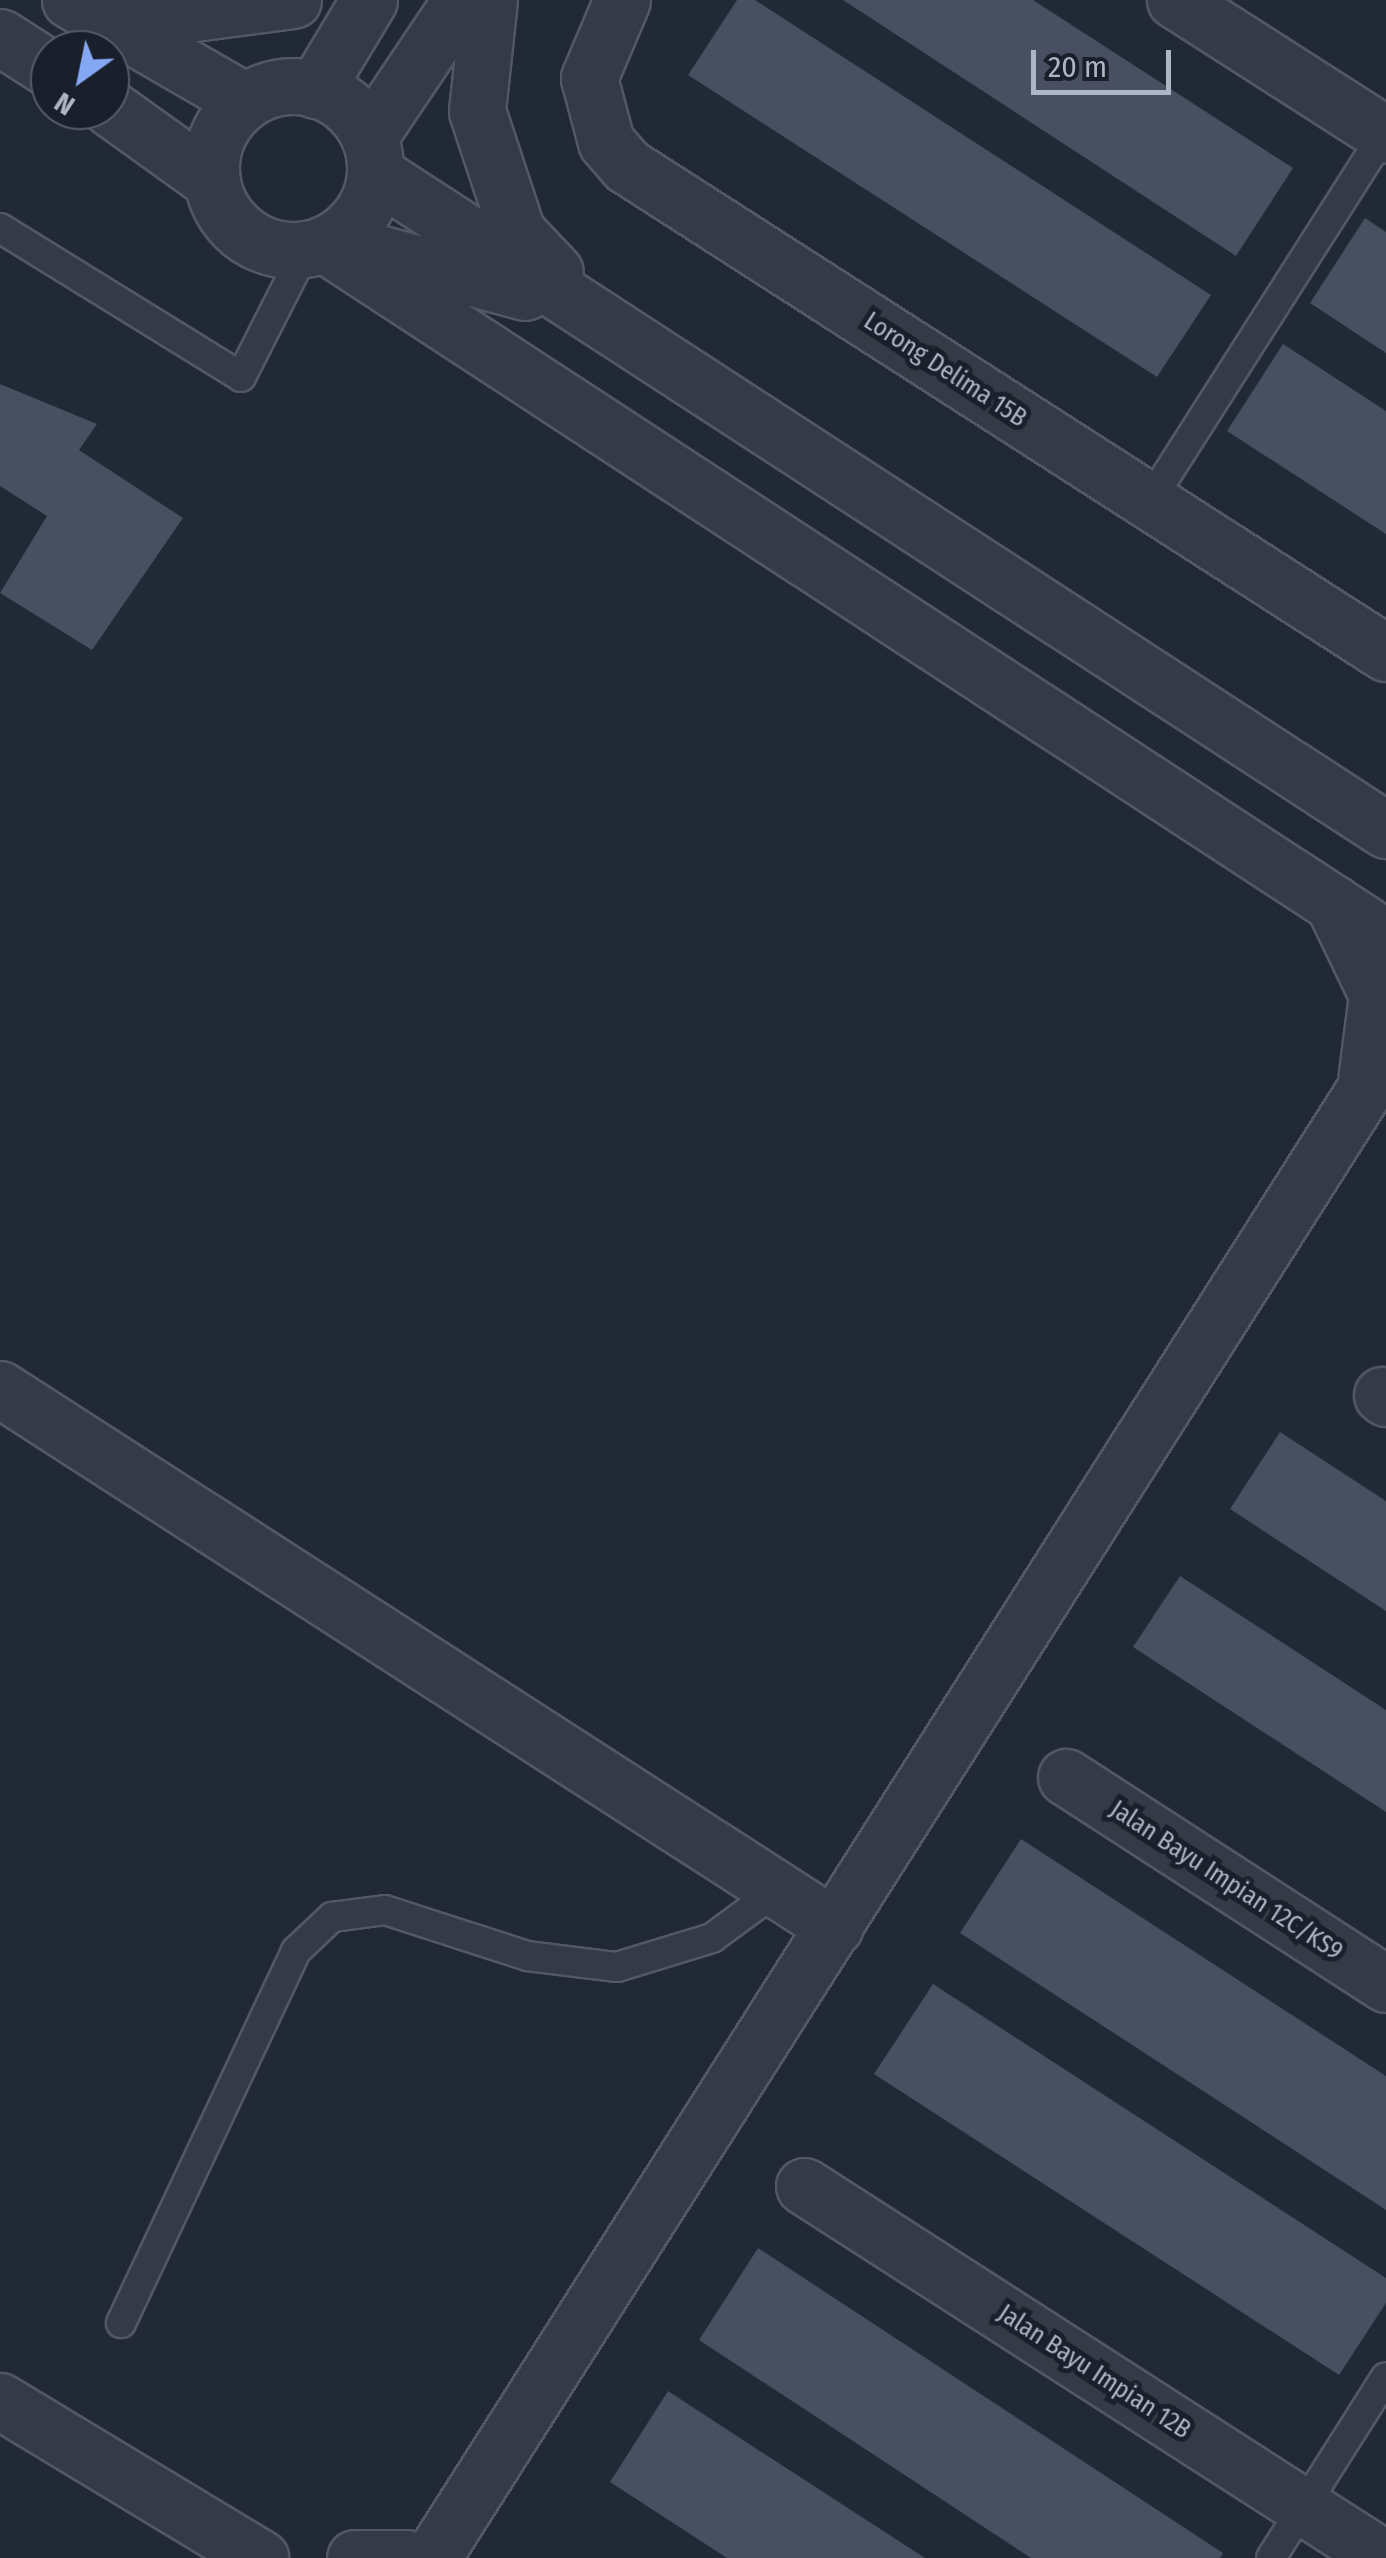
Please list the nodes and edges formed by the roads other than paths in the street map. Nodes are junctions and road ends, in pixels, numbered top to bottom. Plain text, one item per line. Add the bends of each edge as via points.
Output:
1 (70, 0) edge
2 (95, 0) edge
3 (294, 0) edge
4 (369, 0) edge
5 (461, 0) edge
6 (489, 0) edge
7 (1175, 0) edge
8 (612, 16) edge
9 (0, 37) edge
10 (30, 56) edge
11 (316, 90) junction
12 (245, 101) junction
13 (130, 122) edge
14 (1385, 134) edge
15 (372, 155) junction
16 (212, 181) junction
17 (0, 228) edge
18 (321, 245) junction
19 (599, 317) junction
20 (1150, 501) junction
21 (1386, 653) edge
22 (1386, 830) edge
23 (1332, 902) junction
24 (1386, 938) edge
25 (1376, 1080) edge
26 (0, 1389) edge
27 (1066, 1777) dead end
28 (777, 1890) junction
29 (836, 1926) junction
30 (1386, 1984) edge
31 (804, 2186) dead end
32 (120, 2323) dead end
33 (1386, 2377) edge
34 (0, 2401) edge
35 (1304, 2507) junction
36 (260, 2558) edge
37 (355, 2558) edge
38 (406, 2558) edge
39 (432, 2558) edge
40 (1271, 2558) edge
41 (1384, 2558) edge

1 - 12 street
2 - 3 street via 179,15
4 - 11 street
5 - 15 street
6 - 19 street via 477,111 496,182 517,232
7 - 14 street
8 - 20 street, Lorong Delima 15B via 588,78 593,110 627,166
9 - 10 street
11 - 12 street via 279,87
11 - 15 street via 347,108
12 - 16 street via 214,145
13 - 16 street
14 - 20 lane
15 - 18 street via 365,208
15 - 19 street
16 - 18 street via 238,228 270,246
17 - 18 lane via 241,377
18 - 19 street via 476,275
18 - 23 street
19 - 22 street
20 - 21 street, Lorong Delima 15B
23 - 24 street
23 - 25 street via 1376,995
25 - 29 street
26 - 28 street
27 - 30 street, Jalan Bayu Impian 12C/KS9
28 - 29 street
28 - 32 lane via 712,1938 618,1967 526,1956 385,1910 332,1917 296,1950
29 - 39 street
31 - 35 street, Jalan Bayu Impian 12B
33 - 35 lane
34 - 36 street
35 - 40 lane
35 - 41 street, Jalan Bayu Impian 12B
37 - 38 street

